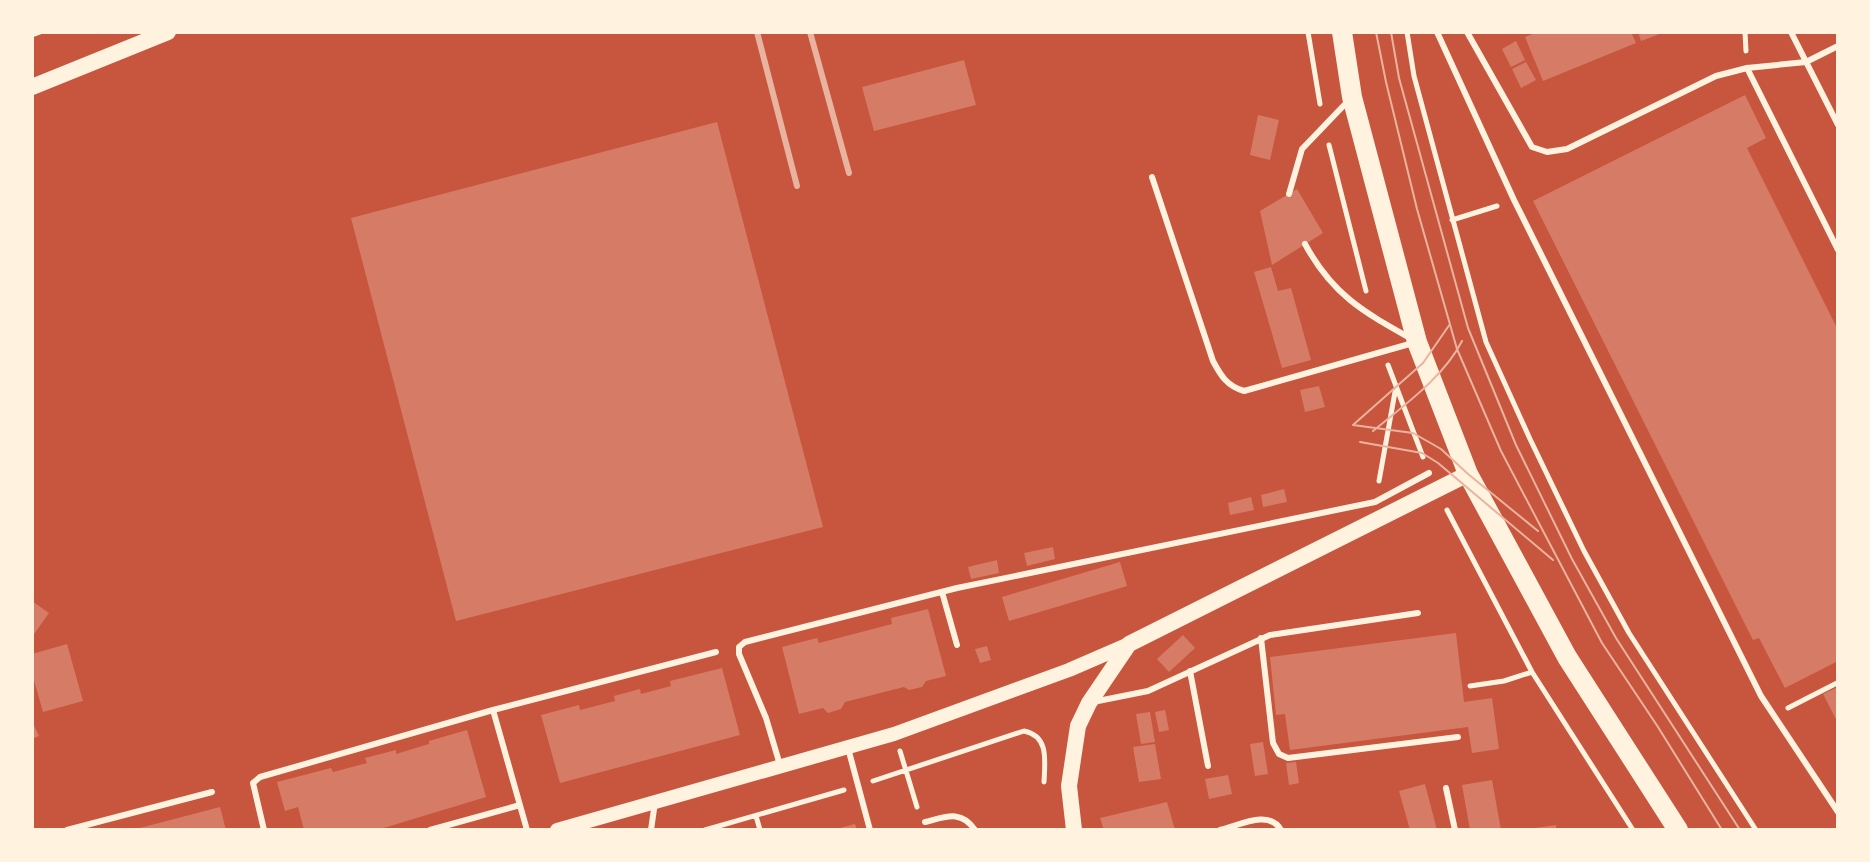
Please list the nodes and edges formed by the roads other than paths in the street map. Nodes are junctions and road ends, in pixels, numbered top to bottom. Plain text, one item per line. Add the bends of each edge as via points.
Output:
1 (168, 32) edge
2 (1342, 32) edge
3 (1437, 32) edge
4 (1467, 32) edge
5 (1791, 32) edge
6 (1838, 46) edge
7 (1806, 62) junction
8 (1747, 68) junction
9 (32, 87) edge
10 (1352, 97) junction
11 (1838, 125) edge
12 (1152, 177) dead end
13 (1289, 194) dead end
14 (1305, 244) dead end
15 (1838, 250) edge
16 (1417, 342) junction
17 (1429, 473) dead end
18 (1468, 474) junction
19 (942, 592) junction
20 (1418, 613) dead end
21 (1261, 638) junction
22 (1129, 644) junction
23 (957, 645) dead end
24 (716, 652) dead end
25 (1190, 671) junction
26 (1089, 703) junction
27 (493, 710) junction
28 (1458, 737) dead end
29 (848, 748) junction
30 (1208, 766) dead end
31 (780, 767) junction
32 (1446, 788) dead end
33 (212, 792) dead end
34 (655, 802) junction
35 (520, 805) junction
36 (1838, 812) edge
37 (925, 822) dead end
38 (67, 830) edge
39 (264, 830) edge
40 (430, 830) edge
41 (527, 830) edge
42 (557, 830) edge
43 (651, 830) edge
44 (870, 830) edge
45 (975, 830) edge
46 (1074, 830) edge
47 (1220, 830) edge
48 (1281, 830) edge
49 (1455, 830) edge
50 (1678, 830) edge

1 - 9 main road
2 - 10 main road
3 - 36 lane via 1514,200 1761,696
4 - 8 lane via 1532,147 1547,152 1567,149 1716,76
5 - 7 lane
6 - 7 lane
7 - 8 lane
7 - 11 lane
8 - 15 lane
10 - 13 lane via 1302,149
10 - 16 main road
12 - 16 lane via 1213,361 1235,388 1244,391
14 - 16 lane via 1319,270 1350,301
16 - 18 main road
17 - 19 lane via 1375,502
18 - 22 main road
18 - 50 main road via 1567,657
19 - 23 lane
19 - 31 lane via 739,647
20 - 21 lane
21 - 25 lane
21 - 28 lane via 1273,743 1279,754 1288,758
22 - 26 main road
22 - 29 street via 981,704
24 - 27 lane
25 - 26 lane via 1148,691
25 - 30 lane
26 - 46 main road via 1071,757
27 - 35 lane
27 - 39 lane via 260,777 253,783
29 - 31 street
29 - 44 lane
31 - 34 street
32 - 49 lane
33 - 38 lane
34 - 42 street
34 - 43 lane
35 - 40 lane
35 - 41 lane
37 - 45 lane via 953,815
47 - 48 lane via 1267,818

